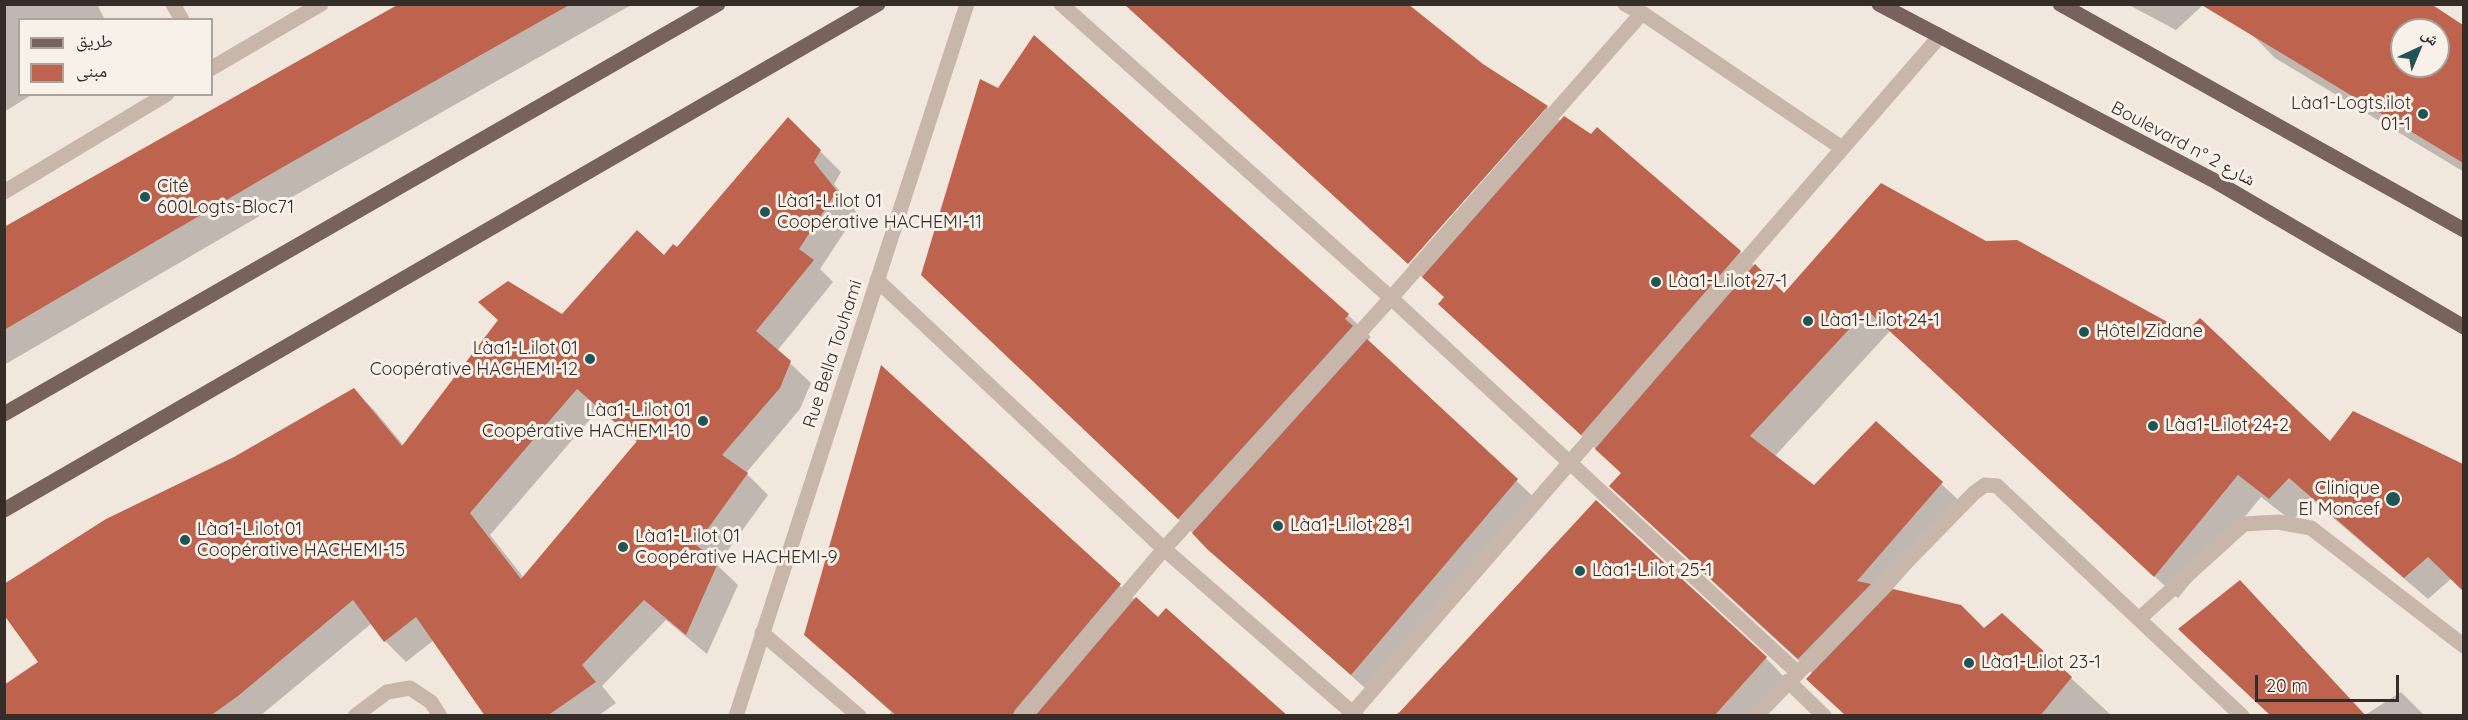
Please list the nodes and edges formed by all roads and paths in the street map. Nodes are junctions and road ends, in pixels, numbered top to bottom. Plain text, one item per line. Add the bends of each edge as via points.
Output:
1 (173, 4) edge
2 (321, 4) edge
3 (718, 4) edge
4 (878, 4) edge
5 (967, 4) edge
6 (1060, 4) edge
7 (1625, 4) edge
8 (1879, 4) edge
9 (2060, 4) edge
10 (1642, 13) junction
11 (181, 18) edge
12 (1940, 36) junction
13 (213, 65) edge
14 (164, 96) edge
15 (1842, 148) junction
16 (4, 192) edge
17 (2463, 230) edge
18 (877, 280) junction
19 (1391, 298) junction
20 (2463, 327) edge
21 (4, 414) edge
22 (1570, 462) junction
23 (4, 510) edge
24 (1164, 549) junction
25 (2139, 619) junction
26 (762, 633) junction
27 (2463, 646) edge
28 (1793, 677) junction
29 (1353, 714) edge
30 (355, 716) edge
31 (440, 716) edge
32 (735, 716) edge
33 (859, 716) edge
34 (1022, 716) edge
35 (1756, 716) edge
36 (1824, 716) edge
37 (2242, 716) edge

1 - 11 street
2 - 13 street
3 - 21 main road
4 - 23 main road
5 - 18 street, Rue Bella Touhami
6 - 19 street
7 - 10 street
8 - 12 main road, Boulevard n° شارع 2
9 - 17 main road
10 - 15 street
10 - 19 street
12 - 15 street
12 - 20 main road, Boulevard n° شارع 2 via 2213,180
14 - 16 street
15 - 22 street
18 - 24 street
18 - 26 street, Rue Bella Touhami
19 - 22 street
19 - 24 street
22 - 28 street
22 - 29 street
24 - 29 street
24 - 34 street
25 - 27 street via 2244,524 2278,522 2311,528
25 - 28 street via 1997,486 1984,485
25 - 37 street
26 - 32 street, Rue Bella Touhami
26 - 33 street
28 - 35 street
28 - 36 street
30 - 31 street via 387,692 410,688 431,702

